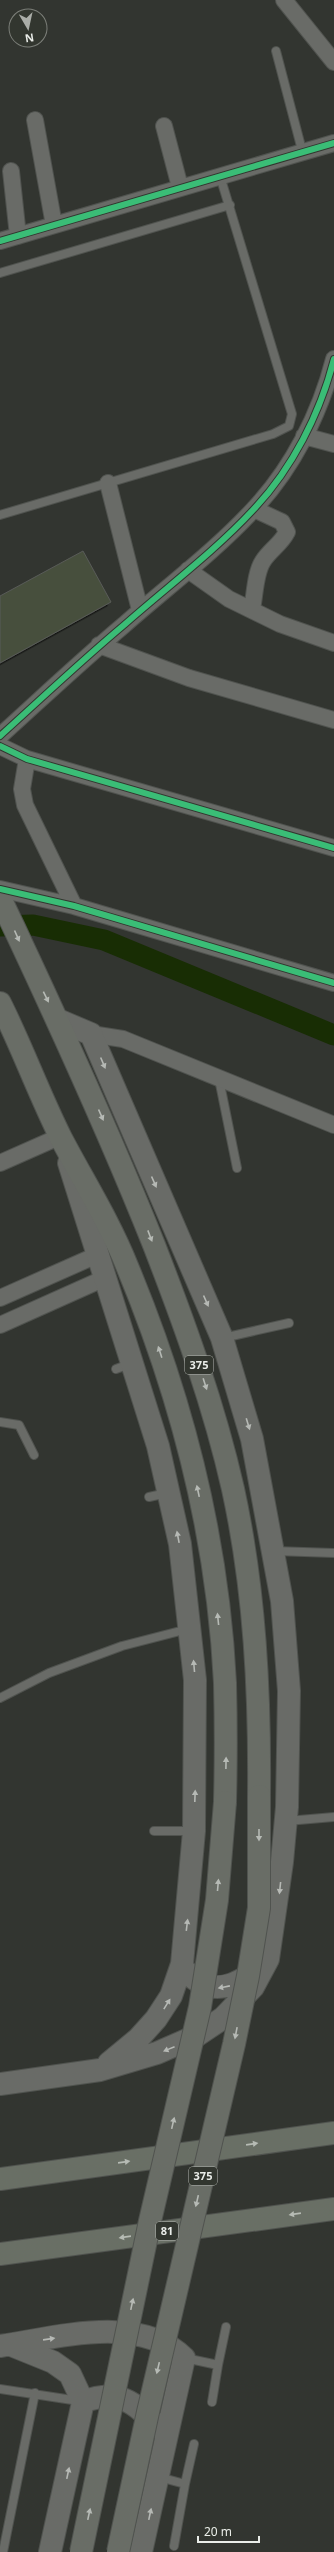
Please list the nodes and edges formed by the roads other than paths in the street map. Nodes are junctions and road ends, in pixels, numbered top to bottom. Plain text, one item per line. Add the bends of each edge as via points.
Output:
1 (284, 0) edge
2 (276, 51) dead end
3 (334, 62) edge
4 (35, 120) dead end
5 (164, 126) dead end
6 (334, 143) edge
7 (303, 154) junction
8 (11, 171) dead end
9 (220, 176) junction
10 (180, 188) junction
11 (230, 205) junction
12 (54, 225) junction
13 (18, 236) junction
14 (0, 241) edge
15 (0, 273) edge
16 (334, 359) edge
17 (304, 436) junction
18 (334, 444) edge
19 (108, 483) junction
20 (254, 510) junction
21 (0, 515) edge
22 (188, 570) junction
23 (140, 610) junction
24 (252, 610) junction
25 (334, 643) edge
26 (99, 645) junction
27 (334, 720) edge
28 (0, 736) edge
29 (0, 746) edge
30 (27, 759) junction
31 (334, 848) edge
32 (2, 898) edge
33 (74, 906) junction
34 (334, 983) edge
35 (1, 1006) edge
36 (58, 1020) junction
37 (91, 1034) junction
38 (219, 1078) junction
39 (334, 1125) edge
40 (61, 1136) junction
41 (0, 1163) edge
42 (237, 1168) dead end
43 (98, 1255) junction
44 (105, 1278) junction
45 (0, 1298) edge
46 (290, 1323) dead end
47 (0, 1325) edge
48 (222, 1338) junction
49 (0, 1422) edge
50 (34, 1455) dead end
51 (273, 1551) junction
52 (334, 1553) edge
53 (191, 1628) junction
54 (0, 1698) edge
55 (334, 1817) edge
56 (286, 1821) junction
57 (154, 1831) dead end
58 (194, 1831) junction
59 (268, 1959) junction
60 (182, 1964) junction
61 (100, 2070) junction
62 (0, 2084) edge
63 (334, 2133) edge
64 (85, 2167) junction
65 (0, 2174) edge
66 (0, 2179) edge
67 (334, 2209) edge
68 (0, 2254) edge
69 (226, 2327) dead end
70 (5, 2345) edge
71 (184, 2358) junction
72 (218, 2365) junction
73 (0, 2389) edge
74 (35, 2393) junction
75 (83, 2402) junction
76 (212, 2402) dead end
77 (167, 2437) junction
78 (194, 2444) dead end
79 (158, 2477) junction
80 (185, 2484) junction
81 (174, 2546) dead end
82 (3, 2552) edge
83 (50, 2552) edge
84 (81, 2552) edge
85 (118, 2552) edge
86 (141, 2552) edge

1 - 3 street
2 - 7 lane
4 - 12 street
5 - 10 street
6 - 7 street
7 - 9 street
8 - 13 street
9 - 10 street
9 - 11 lane
10 - 12 street
11 - 15 lane
11 - 19 lane via 292,414 288,426 273,434
12 - 13 street
13 - 14 street
16 - 17 street via 311,424
17 - 18 street
17 - 20 street via 285,469
19 - 21 lane
19 - 23 street
20 - 22 street
20 - 24 street via 282,522 287,532 259,566
22 - 23 street
22 - 24 street via 229,599
23 - 26 street
24 - 25 street via 280,624
26 - 27 street via 189,678
26 - 28 street
29 - 30 street
30 - 31 street
30 - 33 street via 22,789 26,805
32 - 33 street
32 -> 36 main road, 375 via 29,962
33 - 34 street
35 - 40 main road, 375
36 - 37 main road
36 -> 85 main road, 375, bridge via 117,1152 191,1340 222,1441 241,1535 255,1638 260,1730 259,1908 248,1976
37 - 38 street via 123,1039
37 -> 48 main road
38 - 39 street
38 - 42 lane
40 - 41 street
40 - 43 main road
84 -> 40 main road, 375, bridge via 150,2221 200,2007 217,1900 225,1802 224,1682 219,1622 205,1521 192,1462 157,1342 111,1230
43 - 44 main road
43 - 45 street
44 - 47 street
53 -> 44 main road via 180,1544 160,1495 156,1439 124,1366
46 - 48 lane
48 -> 51 main road via 252,1439
49 - 50 lane via 19,1425
51 - 52 lane
51 - 56 main road via 282,1601 289,1691
53 - 54 lane via 122,1646 64,1667
58 -> 53 main road via 196,1727
55 - 56 lane
56 -> 59 main road via 278,1906
57 - 58 lane
60 -> 58 main road
59 -> 60 main road via 238,1983 216,1988 194,1979
59 -> 61 main road via 246,1996 211,2026 178,2045
61 -> 60 main road via 128,2048 156,2019 171,1996
61 - 62 main road
64 -> 63 highway
64 - 65 highway
64 - 66 highway
67 -> 68 highway, 81
69 - 72 lane
70 -> 71 main road via 103,2332 138,2333 172,2346
70 - 75 main road via 53,2362 70,2374
71 - 72 lane
71 - 77 main road
72 - 76 lane
73 - 74 lane
74 - 75 lane
74 - 82 lane
75 - 77 main road via 99,2396 126,2399 139,2406
83 -> 75 main road
77 - 79 main road
78 - 80 lane
79 - 80 lane
86 -> 79 main road
80 - 81 lane

